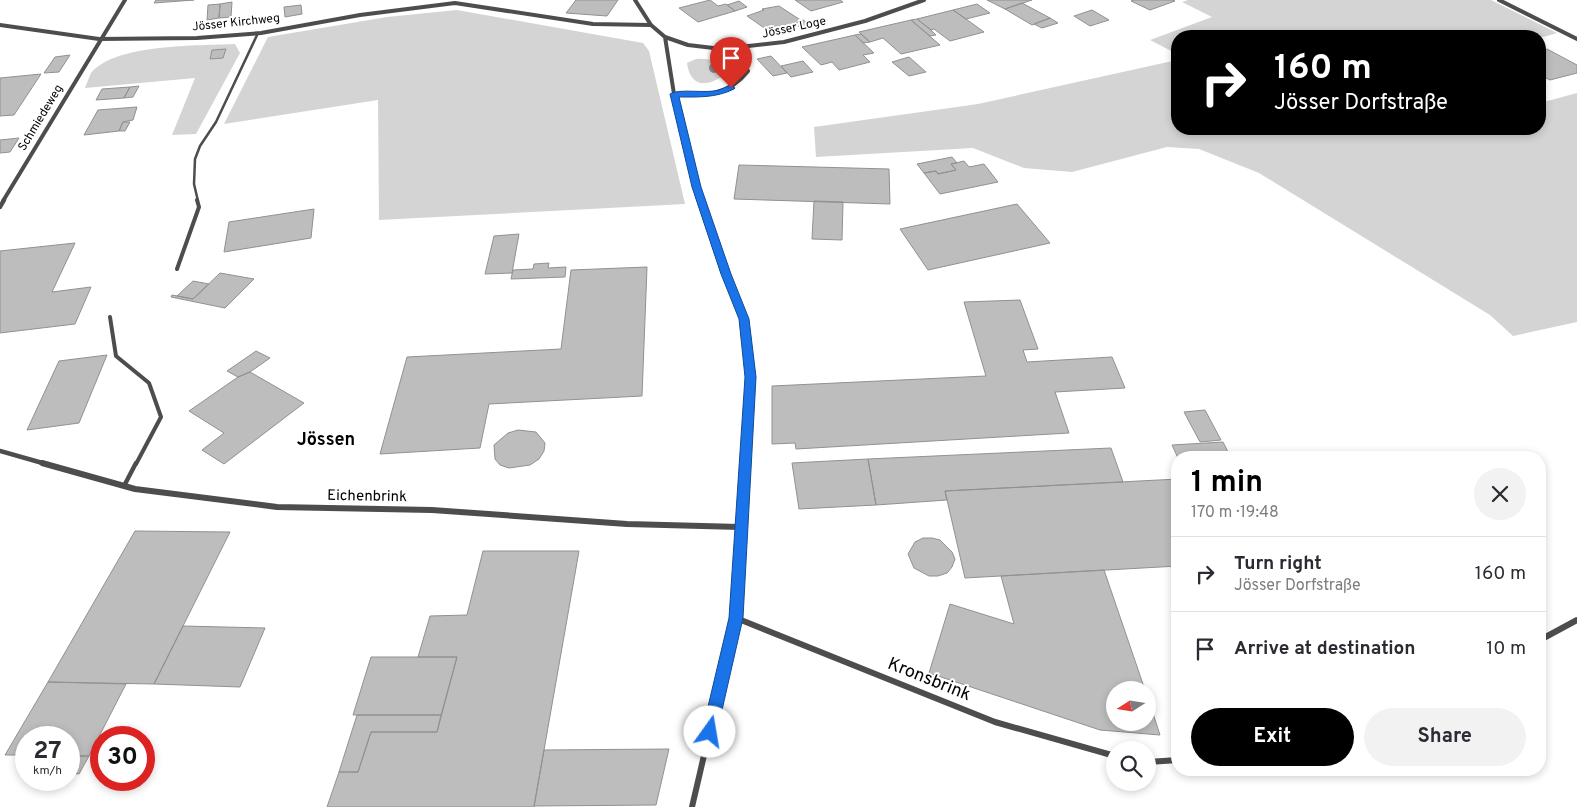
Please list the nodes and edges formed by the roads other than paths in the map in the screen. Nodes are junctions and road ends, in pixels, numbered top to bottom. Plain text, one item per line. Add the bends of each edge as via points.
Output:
1 (124, 0) edge
2 (635, 0) edge
3 (924, 0) edge
4 (1499, 0) edge
5 (0, 25) edge
6 (651, 25) junction
7 (258, 33) junction
8 (665, 37) junction
9 (100, 39) junction
10 (1577, 39) edge
11 (738, 48) junction
12 (674, 94) junction
13 (0, 207) edge
14 (177, 269) dead end
15 (110, 317) dead end
16 (0, 451) edge
17 (124, 486) junction
18 (740, 527) junction
19 (736, 618) junction
20 (1577, 620) edge
21 (1546, 637) edge
22 (1106, 753) edge
23 (1171, 760) edge
24 (1156, 761) edge
25 (692, 807) edge

1 - 9 street, Schmiedeweg
2 - 6 street
3 - 11 street, Jösser Loge via 865,21 784,42
4 - 10 street
5 - 9 street, Jösser Kirchweg
6 - 7 street, Jösser Kirchweg via 593,24 455,3
6 - 8 street
7 - 9 street, Jösser Kirchweg via 145,40
7 - 14 lane via 216,122 195,158 194,184 199,207
8 - 11 street, Jösser Loge via 688,45
8 - 12 street
9 - 13 street, Schmiedeweg
11 - 12 street via 748,71 741,83 721,92
12 - 18 street via 696,187 744,319 751,377
15 - 17 lane via 116,356 149,383 161,417
16 - 17 street, Eichenbrink
17 - 18 street, Eichenbrink via 277,507 432,510 627,524
18 - 19 street
19 - 22 street, Kronsbrink via 995,722
19 - 25 street
20 - 21 street
23 - 24 street

